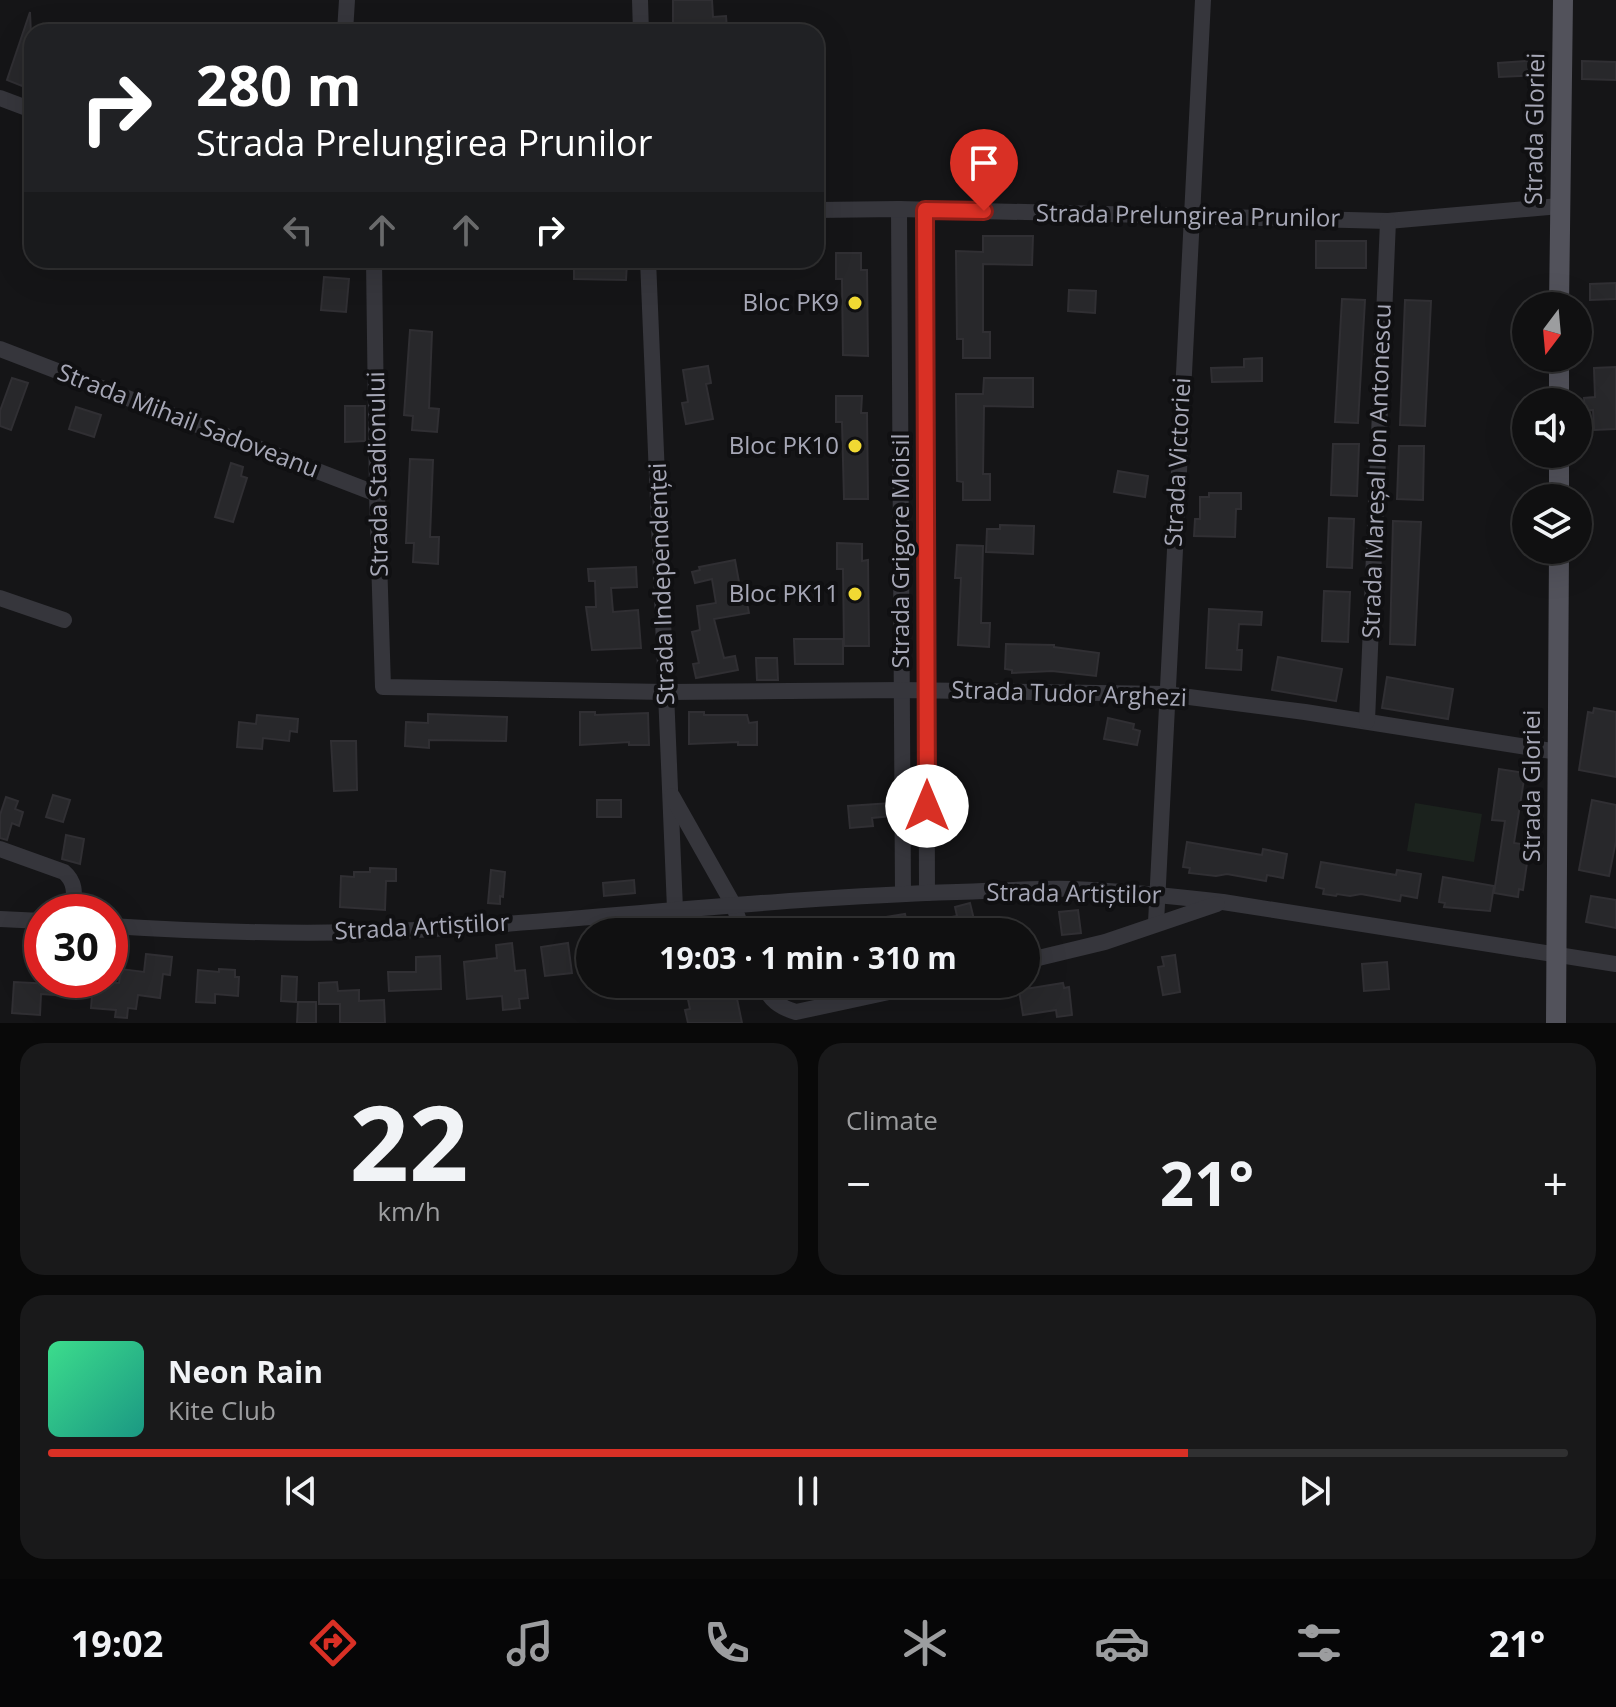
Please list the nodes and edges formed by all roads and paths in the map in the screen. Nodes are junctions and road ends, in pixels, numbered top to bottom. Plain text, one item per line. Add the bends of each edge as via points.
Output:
1 (347, 0) edge
2 (640, 0) edge
3 (1203, 0) edge
4 (1563, 0) edge
5 (346, 24) edge
6 (641, 24) edge
7 (0, 98) edge
8 (24, 107) edge
9 (1560, 206) junction
10 (899, 209) junction
11 (824, 210) edge
12 (925, 210) junction
13 (1191, 216) junction
14 (1388, 221) junction
15 (374, 268) edge
16 (648, 268) edge
17 (1559, 292) edge
18 (0, 349) edge
19 (377, 494) junction
20 (1559, 564) edge
21 (0, 598) edge
22 (64, 620) dead end
23 (383, 687) joint
24 (901, 690) junction
25 (927, 690) junction
26 (666, 692) junction
27 (1166, 694) junction
28 (1367, 721) junction
29 (1558, 752) junction
30 (670, 793) junction
31 (0, 849) edge
32 (927, 893) junction
33 (74, 894) edge
34 (903, 894) junction
35 (1157, 894) junction
36 (1223, 902) junction
37 (733, 904) junction
38 (675, 909) junction
39 (738, 918) edge
40 (0, 919) edge
41 (24, 920) edge
42 (1156, 923) junction
43 (128, 927) edge
44 (1556, 955) junction
45 (1040, 958) edge
46 (1616, 964) edge
47 (771, 998) edge
48 (861, 998) edge
49 (1556, 1023) edge

1 - 5 street
2 - 6 street
3 - 13 street, Strada Victoriei
4 - 9 main road, Strada Gloriei
7 - 8 street
9 - 14 street, Strada Prelungirea Prunilor
9 - 17 main road, Strada Gloriei
10 - 11 street, Strada Prelungirea Prunilor
10 - 12 street, Strada Prelungirea Prunilor
10 - 24 street, Strada Grigore Moisil
12 - 13 street, Strada Prelungirea Prunilor
12 - 25 street, Strada Grigore Moisil
13 - 14 street, Strada Prelungirea Prunilor
13 - 27 street, Strada Victoriei
14 - 28 street, Strada Mareșal Ion Antonescu
15 - 19 street, Strada Stadionului
16 - 26 street, Strada Independenței
18 - 19 street, Strada Mihail Sadoveanu
19 - 23 street, Strada Stadionului
20 - 29 main road, Strada Gloriei
21 - 22 street
23 - 26 street, Strada Tudor Arghezi
24 - 25 street, Strada Tudor Arghezi
24 - 26 street, Strada Tudor Arghezi
24 - 34 street, Strada Grigore Moisil
25 - 27 street, Strada Tudor Arghezi
25 - 32 street, Strada Grigore Moisil
26 - 30 street, Strada Independenței
27 - 28 street, Strada Tudor Arghezi
27 - 35 street, Strada Victoriei
28 - 29 street, Strada Tudor Arghezi
29 - 44 main road, Strada Gloriei
30 - 37 street
30 - 38 street, Strada Independenței
31 - 33 street via 64,872 72,879
32 - 34 street, Strada Artiștilor
32 - 35 street, Strada Artiștilor via 1071,889
34 - 37 street, Strada Artiștilor
35 - 36 street, Strada Artiștilor
35 - 42 street, Strada Victoriei
36 - 42 street, Strada Artiștilor
36 - 44 street, Strada Artiștilor
37 - 38 street, Strada Artiștilor
37 - 39 street
38 - 43 street, Strada Artiștilor via 448,929
40 - 41 street
42 - 45 street, Strada Artiștilor
44 - 46 street, Strada Artiștilor
44 - 49 main road, Strada Gloriei
47 - 48 street via 796,1012

